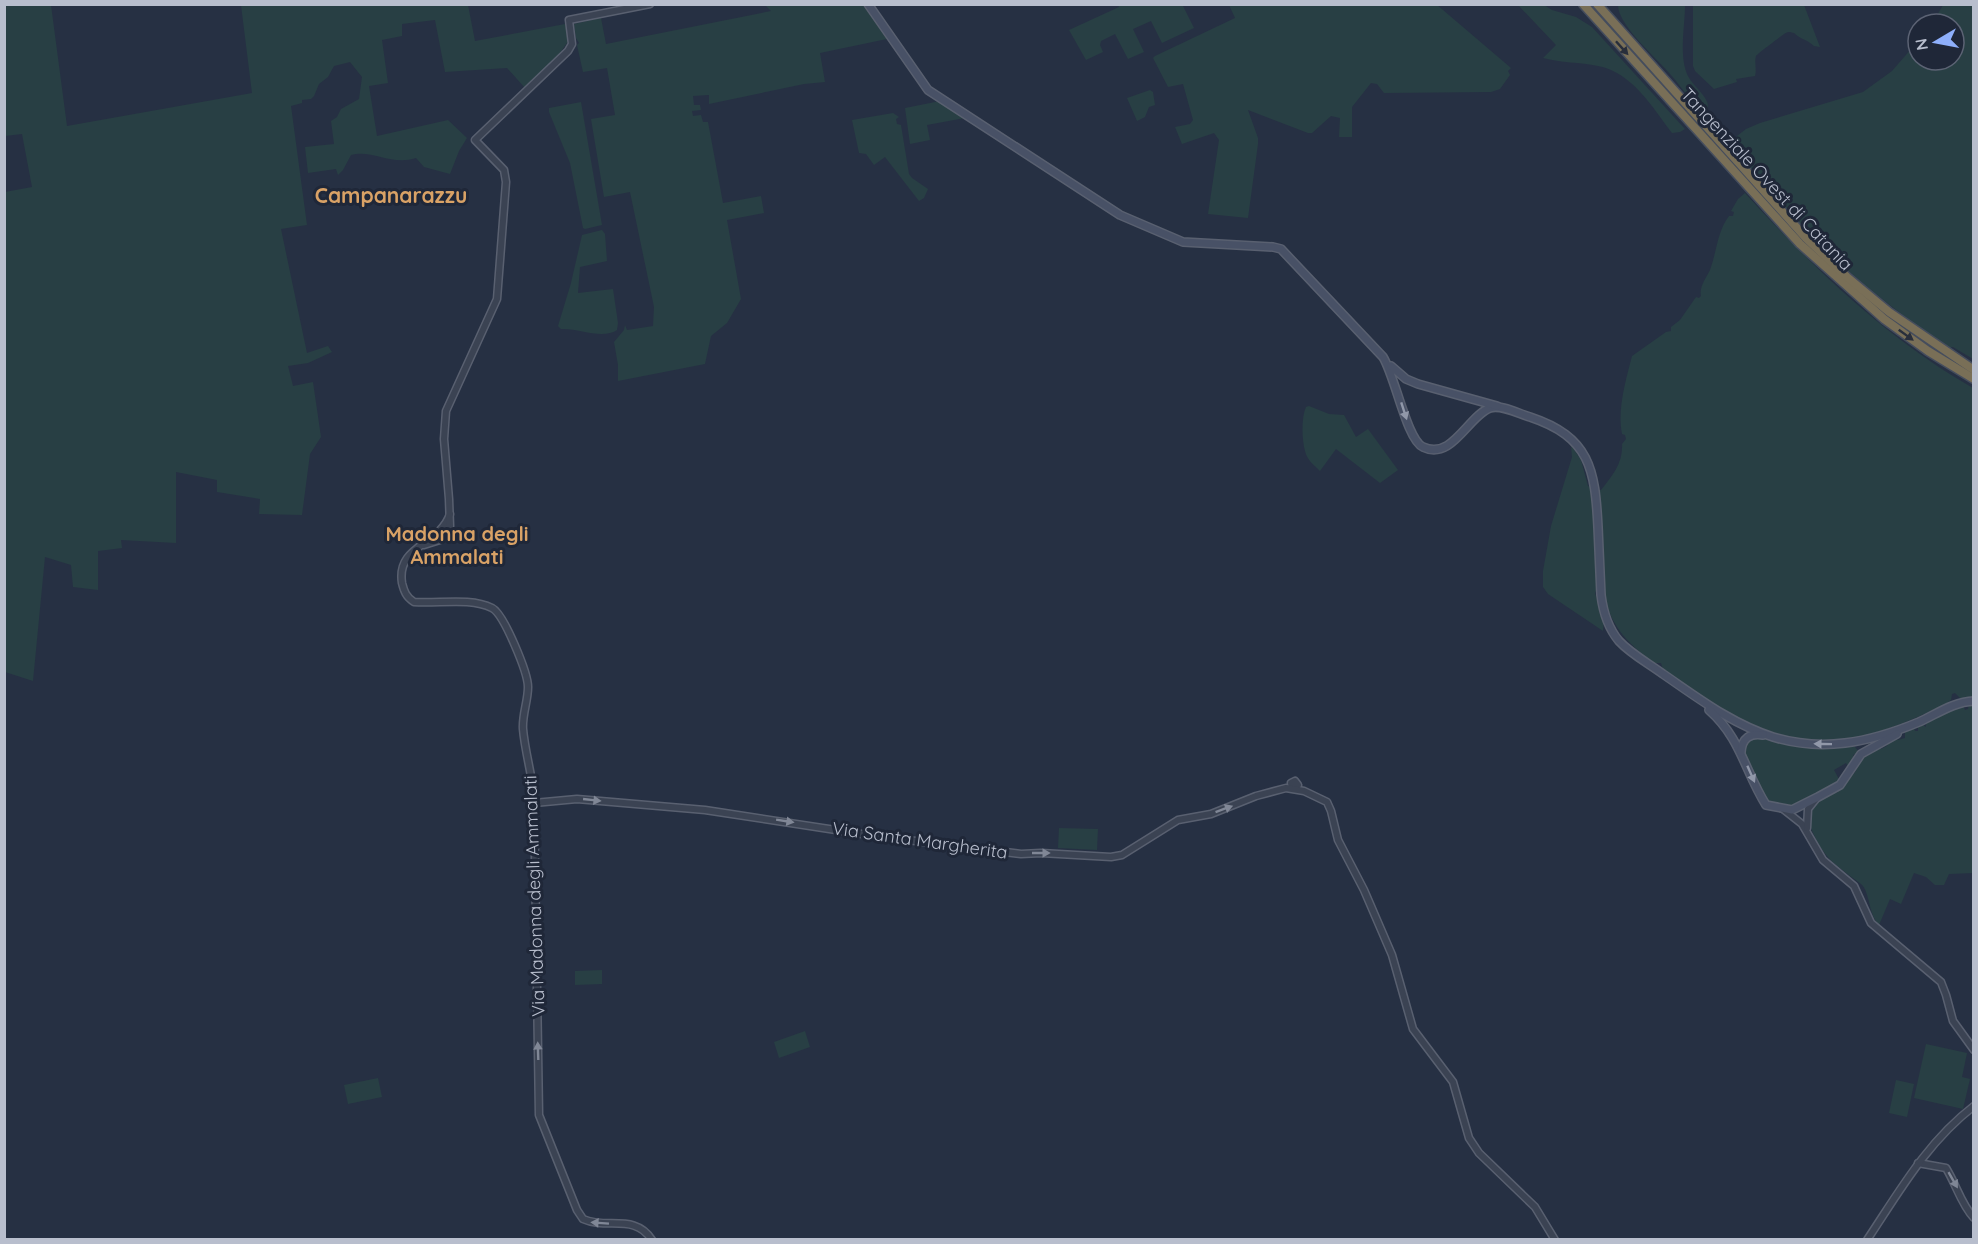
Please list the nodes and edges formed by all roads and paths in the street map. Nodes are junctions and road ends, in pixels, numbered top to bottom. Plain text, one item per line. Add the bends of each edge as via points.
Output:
1 (650, 4) edge
2 (867, 4) edge
3 (1583, 4) edge
4 (1597, 4) edge
5 (1383, 357) junction
6 (1974, 370) edge
7 (1406, 379) junction
8 (1974, 379) edge
9 (1395, 382) junction
10 (1473, 400) junction
11 (1506, 410) junction
12 (1484, 412) junction
13 (1686, 690) junction
14 (1974, 701) edge
15 (1920, 722) junction
16 (1771, 736) junction
17 (1847, 743) junction
18 (1741, 752) junction
19 (1861, 754) junction
20 (1818, 797) junction
21 (534, 803) junction
22 (1782, 809) junction
23 (1809, 837) junction
24 (1974, 1050) edge
25 (1974, 1106) edge
26 (1918, 1163) junction
27 (1974, 1218) edge
28 (652, 1239) edge
29 (1555, 1239) edge
30 (1866, 1239) edge

1 - 21 street, Via Madonna degli Ammalati via 569,20 572,44 568,51 475,140 504,170 506,182 497,298 446,411 450,526 440,540 420,546 409,555 402,570 403,587 414,602 473,603 498,612 528,683 523,725
2 - 5 main road via 924,86 935,95 1131,221 1189,243 1281,249
3 -> 8 highway, Tangenziale Ovest di Catania via 1800,244 1884,319
4 - 6 highway, Tangenziale Ovest di Catania via 1806,238 1889,312
5 - 7 main road
5 - 9 main road
7 - 9 main road via 1399,377
7 - 10 main road
9 -> 12 main road via 1411,433 1424,448 1448,446
10 - 11 main road
10 - 12 main road via 1483,405
11 - 12 main road
11 - 13 main road via 1556,428 1573,441 1588,463 1596,494 1602,602 1607,619 1620,641 1633,653
13 - 16 main road via 1721,713
13 - 18 main road via 1725,726
14 - 15 main road via 1957,704
15 - 17 main road
15 - 19 main road
17 -> 16 main road via 1810,744
16 - 18 main road via 1750,735
17 - 19 main road via 1858,746
18 -> 22 main road via 1766,805
19 - 20 main road via 1840,785
20 - 22 main road via 1792,810
20 - 23 street via 1807,815
28 -> 21 street, Via Madonna degli Ammalati via 635,1225 600,1224 583,1219 540,1120
21 -> 29 street, Via Santa Margherita via 578,799 696,809 1021,854 1111,857 1122,855 1178,820 1295,787 1323,799 1330,807 1338,840 1392,955 1413,1029 1453,1082 1471,1143 1535,1207
22 - 23 street via 1802,824
23 - 24 street via 1823,860 1854,886 1871,923 1941,982 1953,1021
25 - 26 street
26 -> 27 street via 1946,1168
26 - 30 street

